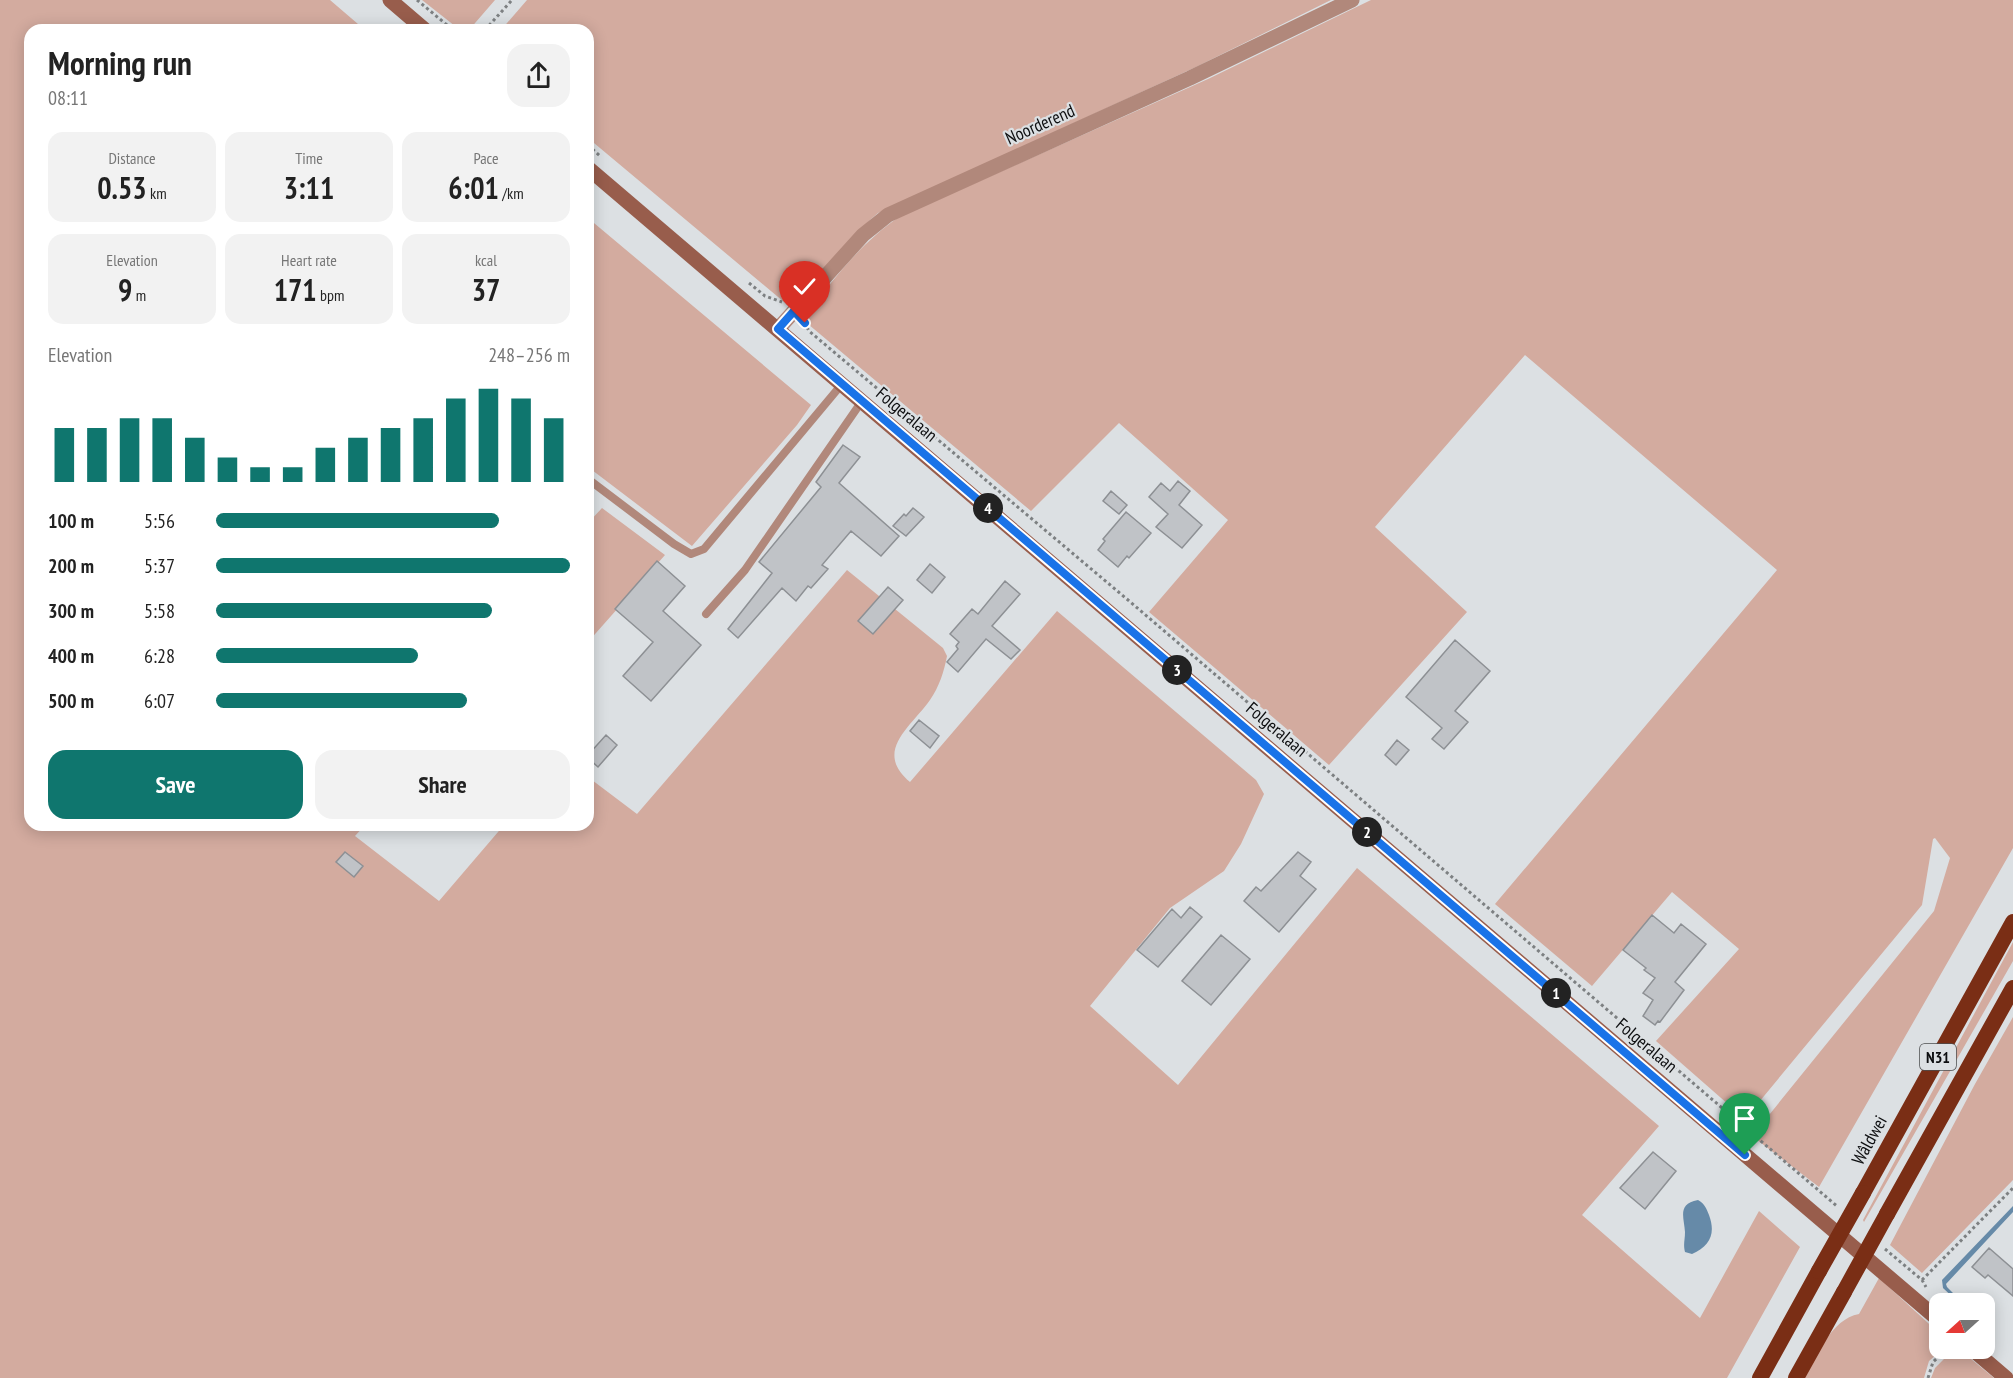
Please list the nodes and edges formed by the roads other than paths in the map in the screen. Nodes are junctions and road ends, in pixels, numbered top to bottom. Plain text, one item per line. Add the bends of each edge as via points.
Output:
1 (390, 0) edge
2 (1352, 0) edge
3 (418, 24) edge
4 (594, 173) edge
5 (778, 329) junction
6 (842, 384) junction
7 (862, 401) junction
8 (594, 484) edge
9 (706, 614) dead end
10 (2013, 922) edge
11 (2013, 987) edge
12 (1929, 1312) edge
13 (1984, 1359) edge
14 (1760, 1378) edge
15 (1796, 1378) edge
16 (2006, 1378) edge

1 - 3 main road
2 - 5 street, Noorderend via 888,215 863,235
4 - 5 main road, Folgeralaan
5 - 6 main road, Folgeralaan
6 - 7 main road, Folgeralaan
6 - 8 lane via 704,549 691,554 674,544
7 - 9 lane via 745,570
7 - 12 main road, Folgeralaan
10 - 14 highway, Wâldwei / N31, bridge
11 - 15 highway, N31, bridge
13 - 16 main road

